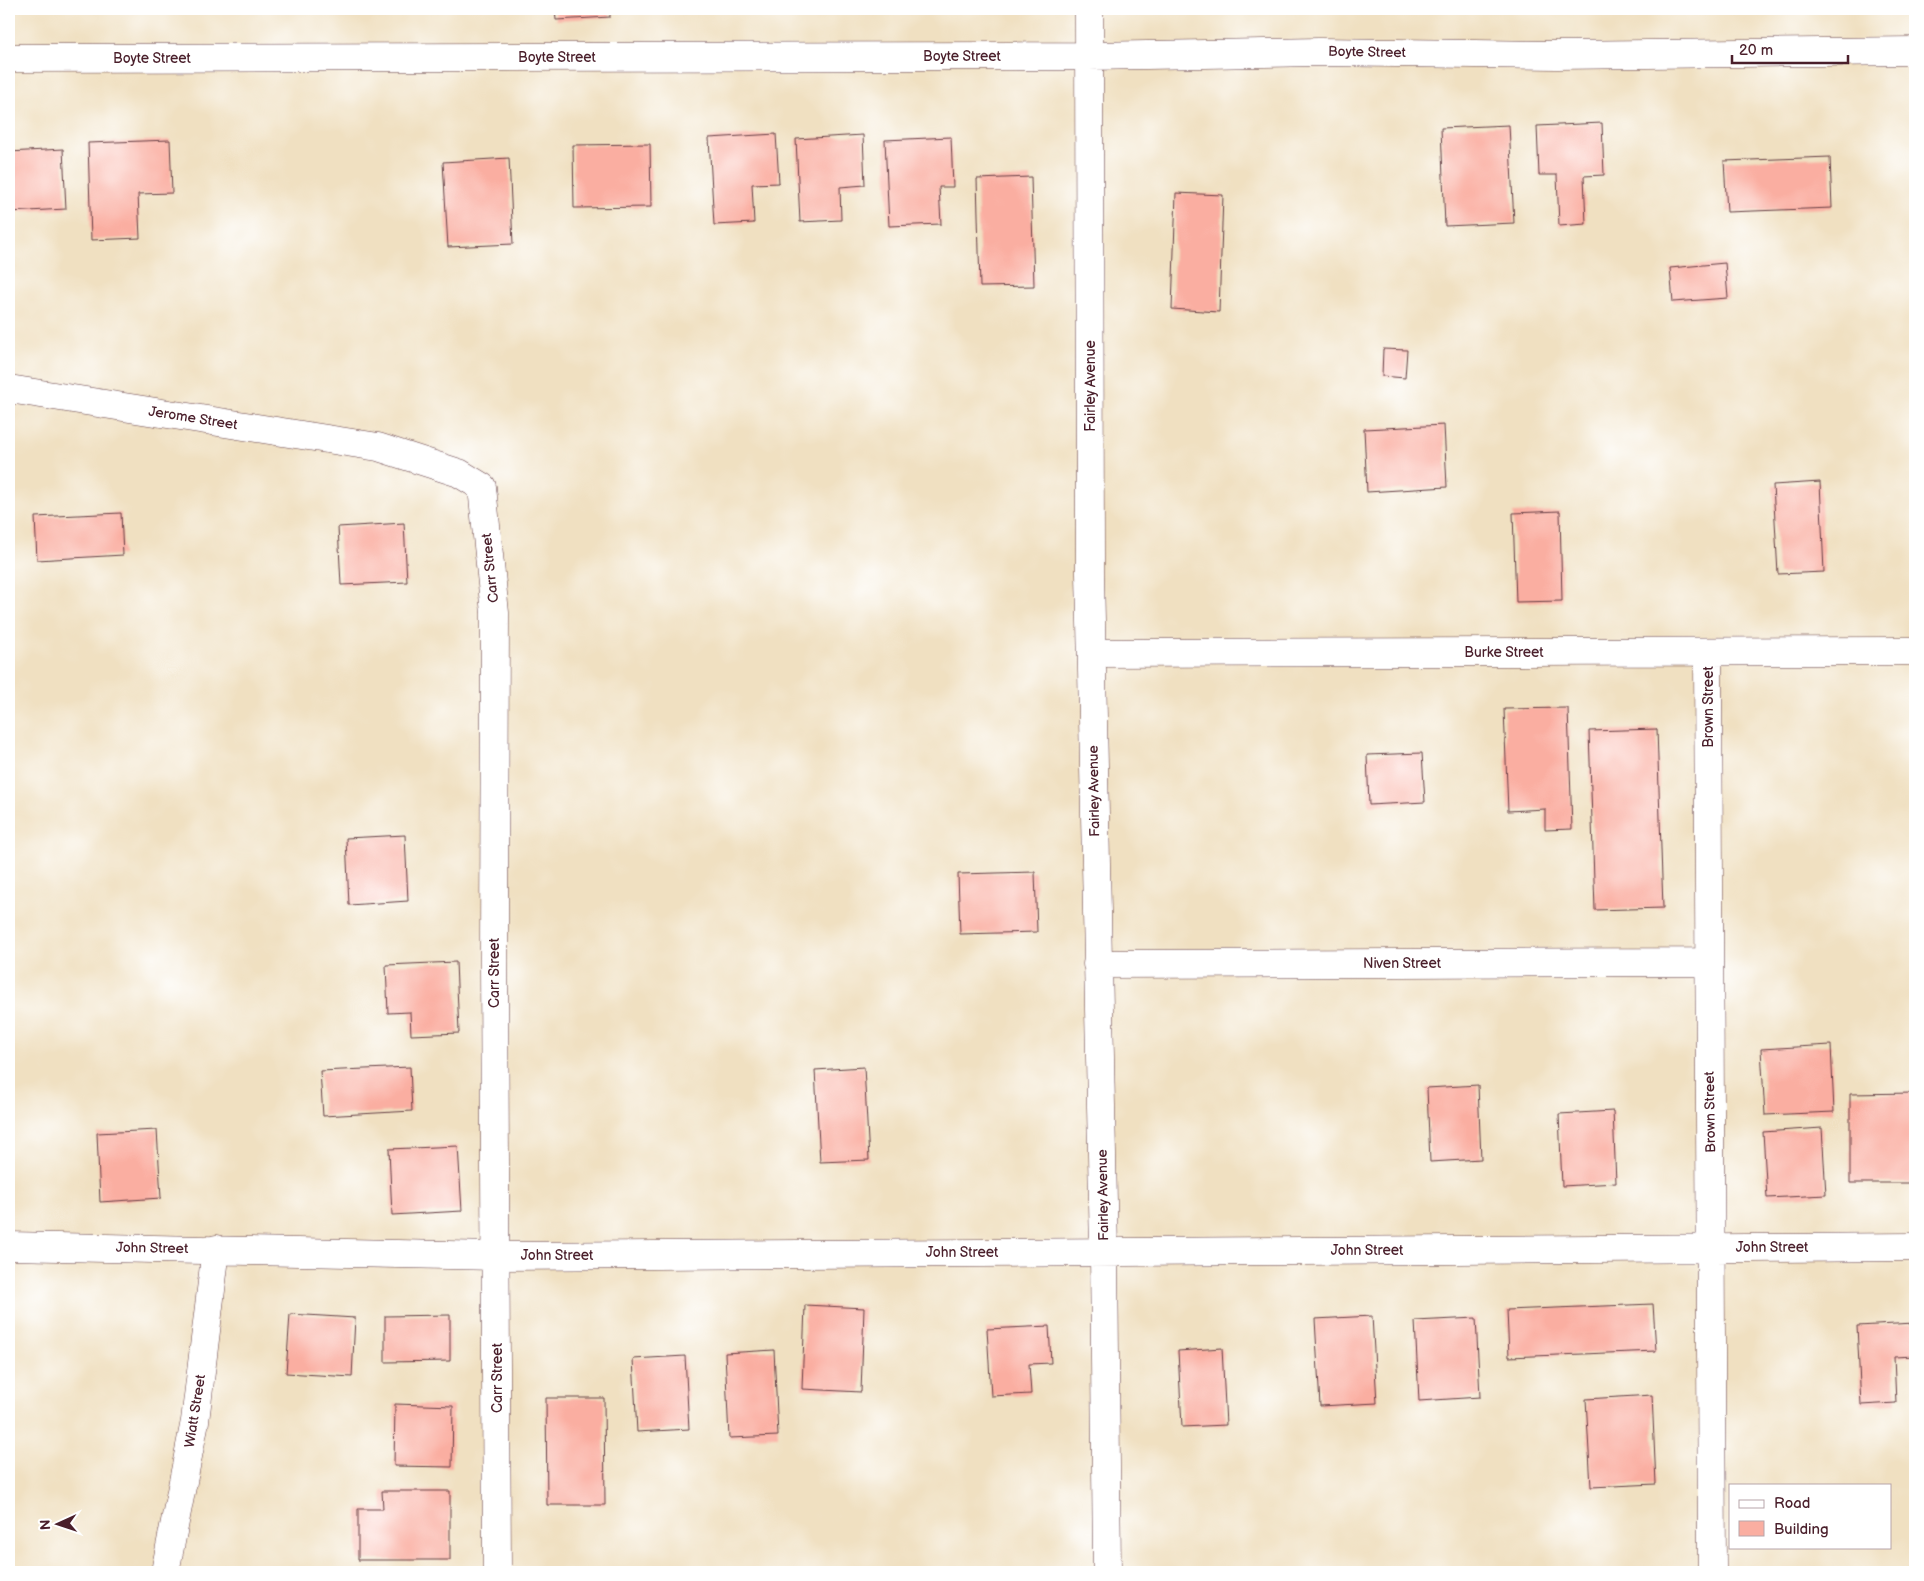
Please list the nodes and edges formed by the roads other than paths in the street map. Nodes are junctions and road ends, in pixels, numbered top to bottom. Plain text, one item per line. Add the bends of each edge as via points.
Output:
1 (1089, 9) edge
2 (1915, 50) edge
3 (1089, 56) junction
4 (9, 58) edge
5 (9, 390) edge
6 (378, 447) joint
7 (1915, 651) edge
8 (1708, 652) junction
9 (1092, 653) junction
10 (1708, 962) junction
11 (1097, 964) junction
12 (9, 1246) edge
13 (1915, 1247) edge
14 (1712, 1248) junction
15 (216, 1249) junction
16 (1104, 1251) junction
17 (497, 1256) junction
18 (164, 1572) edge
19 (497, 1572) edge
20 (1107, 1572) edge
21 (1712, 1572) edge

1 - 3 street, Fairley Avenue
2 - 3 street, Boyte Street
3 - 4 street, Boyte Street
3 - 9 street, Fairley Avenue
5 - 6 street, Jerome Street
6 - 17 street, Carr Street via 459,473 482,487 495,613
7 - 8 street, Burke Street
8 - 9 street, Burke Street
8 - 10 street, Brown Street
9 - 11 street, Fairley Avenue
10 - 11 street, Niven Street
10 - 14 street, Brown Street
11 - 16 street, Fairley Avenue
12 - 15 street, John Street
13 - 14 street, John Street
14 - 16 street, John Street
14 - 21 street, Brown Street
15 - 17 street, John Street
15 - 18 street, Wiatt Street via 195,1421
16 - 17 street, John Street
16 - 20 street, Fairley Avenue
17 - 19 street, Carr Street

